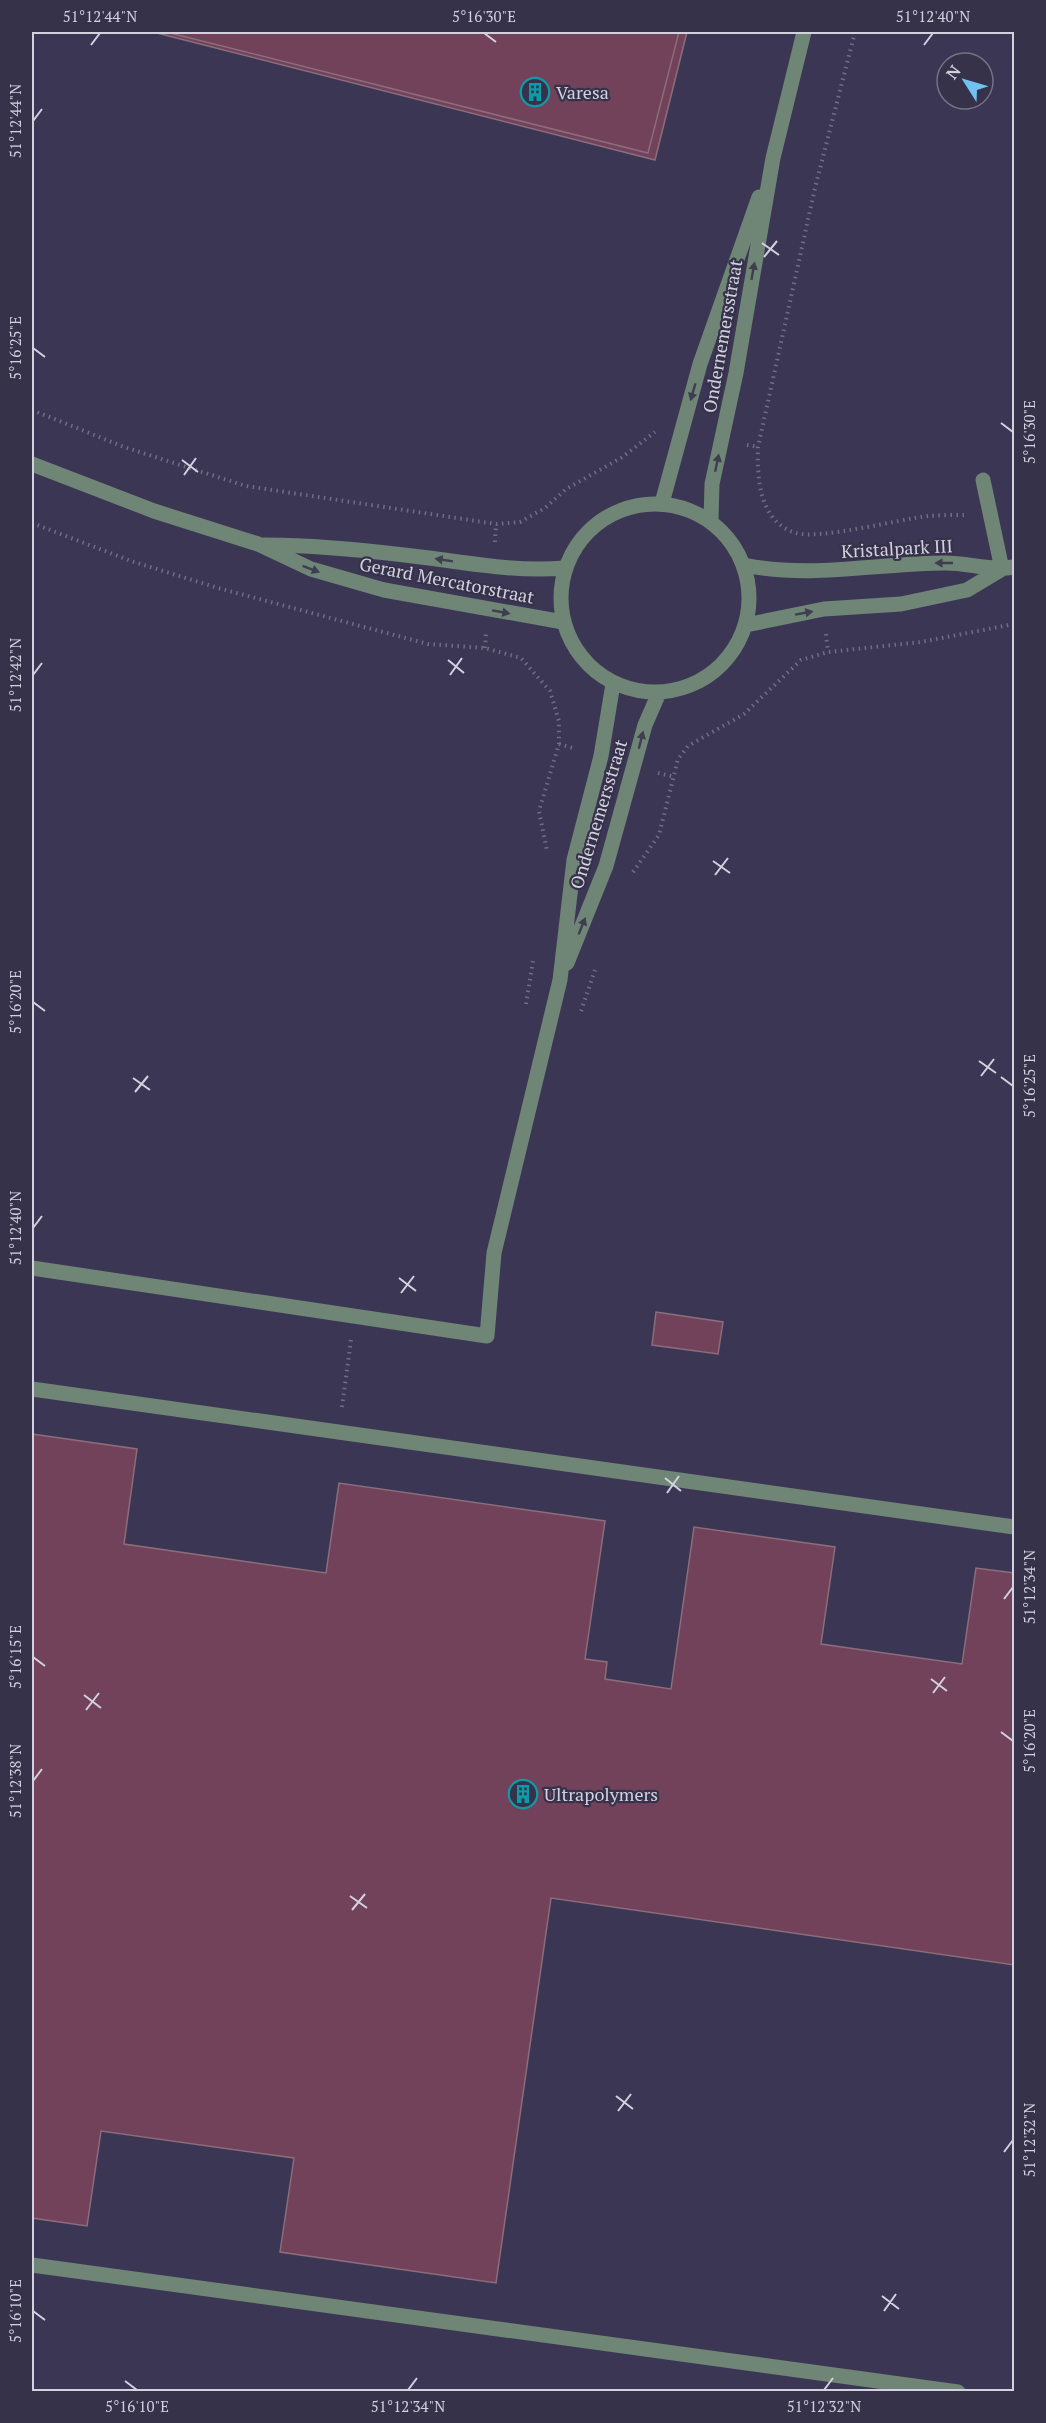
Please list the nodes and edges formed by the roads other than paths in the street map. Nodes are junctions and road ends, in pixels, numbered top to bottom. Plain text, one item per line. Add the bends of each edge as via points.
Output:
1 (804, 32) edge
2 (773, 158) junction
3 (32, 464) edge
4 (983, 480) dead end
5 (662, 503) junction
6 (711, 521) junction
7 (258, 544) junction
8 (744, 565) junction
9 (565, 568) junction
10 (1008, 568) edge
11 (563, 622) junction
12 (746, 625) junction
13 (613, 684) junction
14 (659, 693) junction
15 (560, 980) junction
16 (32, 1268) edge
17 (32, 1389) edge
18 (1014, 1527) edge
19 (32, 2265) edge
20 (958, 2391) edge

1 - 2 street, Ondernemersstraat
2 -> 5 street, Ondernemersstraat via 700,364
6 -> 2 street, Ondernemersstraat via 712,484 736,373
3 - 7 street, Gerard Mercatorstraat via 154,511
4 - 10 street
5 - 6 street via 688,508
5 - 9 street via 631,506 603,519 580,540
6 - 8 street via 731,540
9 -> 7 street, Gerard Mercatorstraat via 494,569 319,545
7 -> 11 street, Gerard Mercatorstraat via 311,569 384,590
10 -> 8 street, Kristalpark III via 948,563 778,572
8 - 12 street via 750,595
9 - 11 street via 560,595
12 -> 10 street via 824,609 901,604 967,590
11 - 13 street via 579,654
12 - 14 street via 734,651 714,673 688,687
13 - 14 street
13 - 15 street, Ondernemersstraat via 601,756 574,860
15 -> 14 street, Ondernemersstraat via 606,866 645,725
15 - 16 street, Ondernemersstraat via 495,1253 487,1336
17 - 18 street
19 - 20 street

